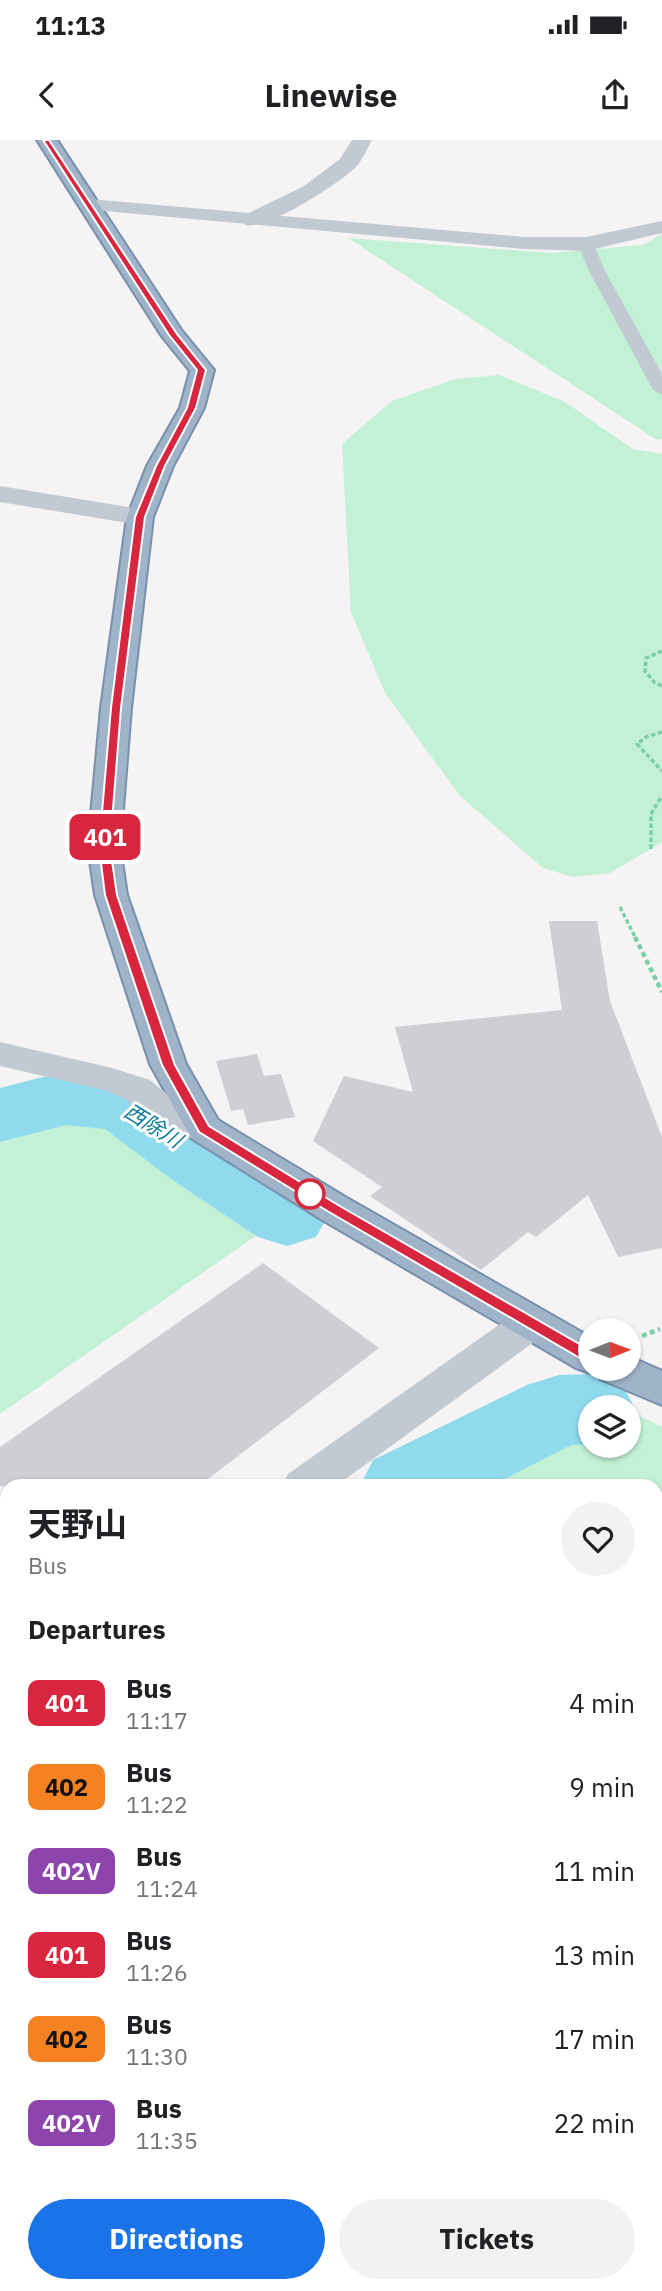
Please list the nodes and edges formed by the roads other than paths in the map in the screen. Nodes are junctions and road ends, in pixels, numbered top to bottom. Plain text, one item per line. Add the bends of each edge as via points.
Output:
1 (47, 140) edge
2 (362, 140) edge
3 (89, 205) junction
4 (253, 220) junction
5 (662, 228) edge
6 (586, 244) junction
7 (662, 390) edge
8 (0, 494) edge
9 (140, 517) junction
10 (0, 1054) edge
11 (204, 1129) junction
12 (531, 1324) junction
13 (578, 1350) edge
14 (641, 1380) edge
15 (662, 1389) edge
16 (313, 1479) edge

1 - 3 highway
2 - 4 street via 348,163 311,190
3 - 4 street
3 - 9 highway via 173,335 202,370 192,408 160,466
4 - 6 street
5 - 6 street
6 - 7 lane
8 - 9 street
9 - 11 highway via 104,847 111,895 168,1065
10 - 11 street via 137,1089 165,1112
11 - 12 highway
12 - 13 highway
12 - 16 street
14 - 15 highway

